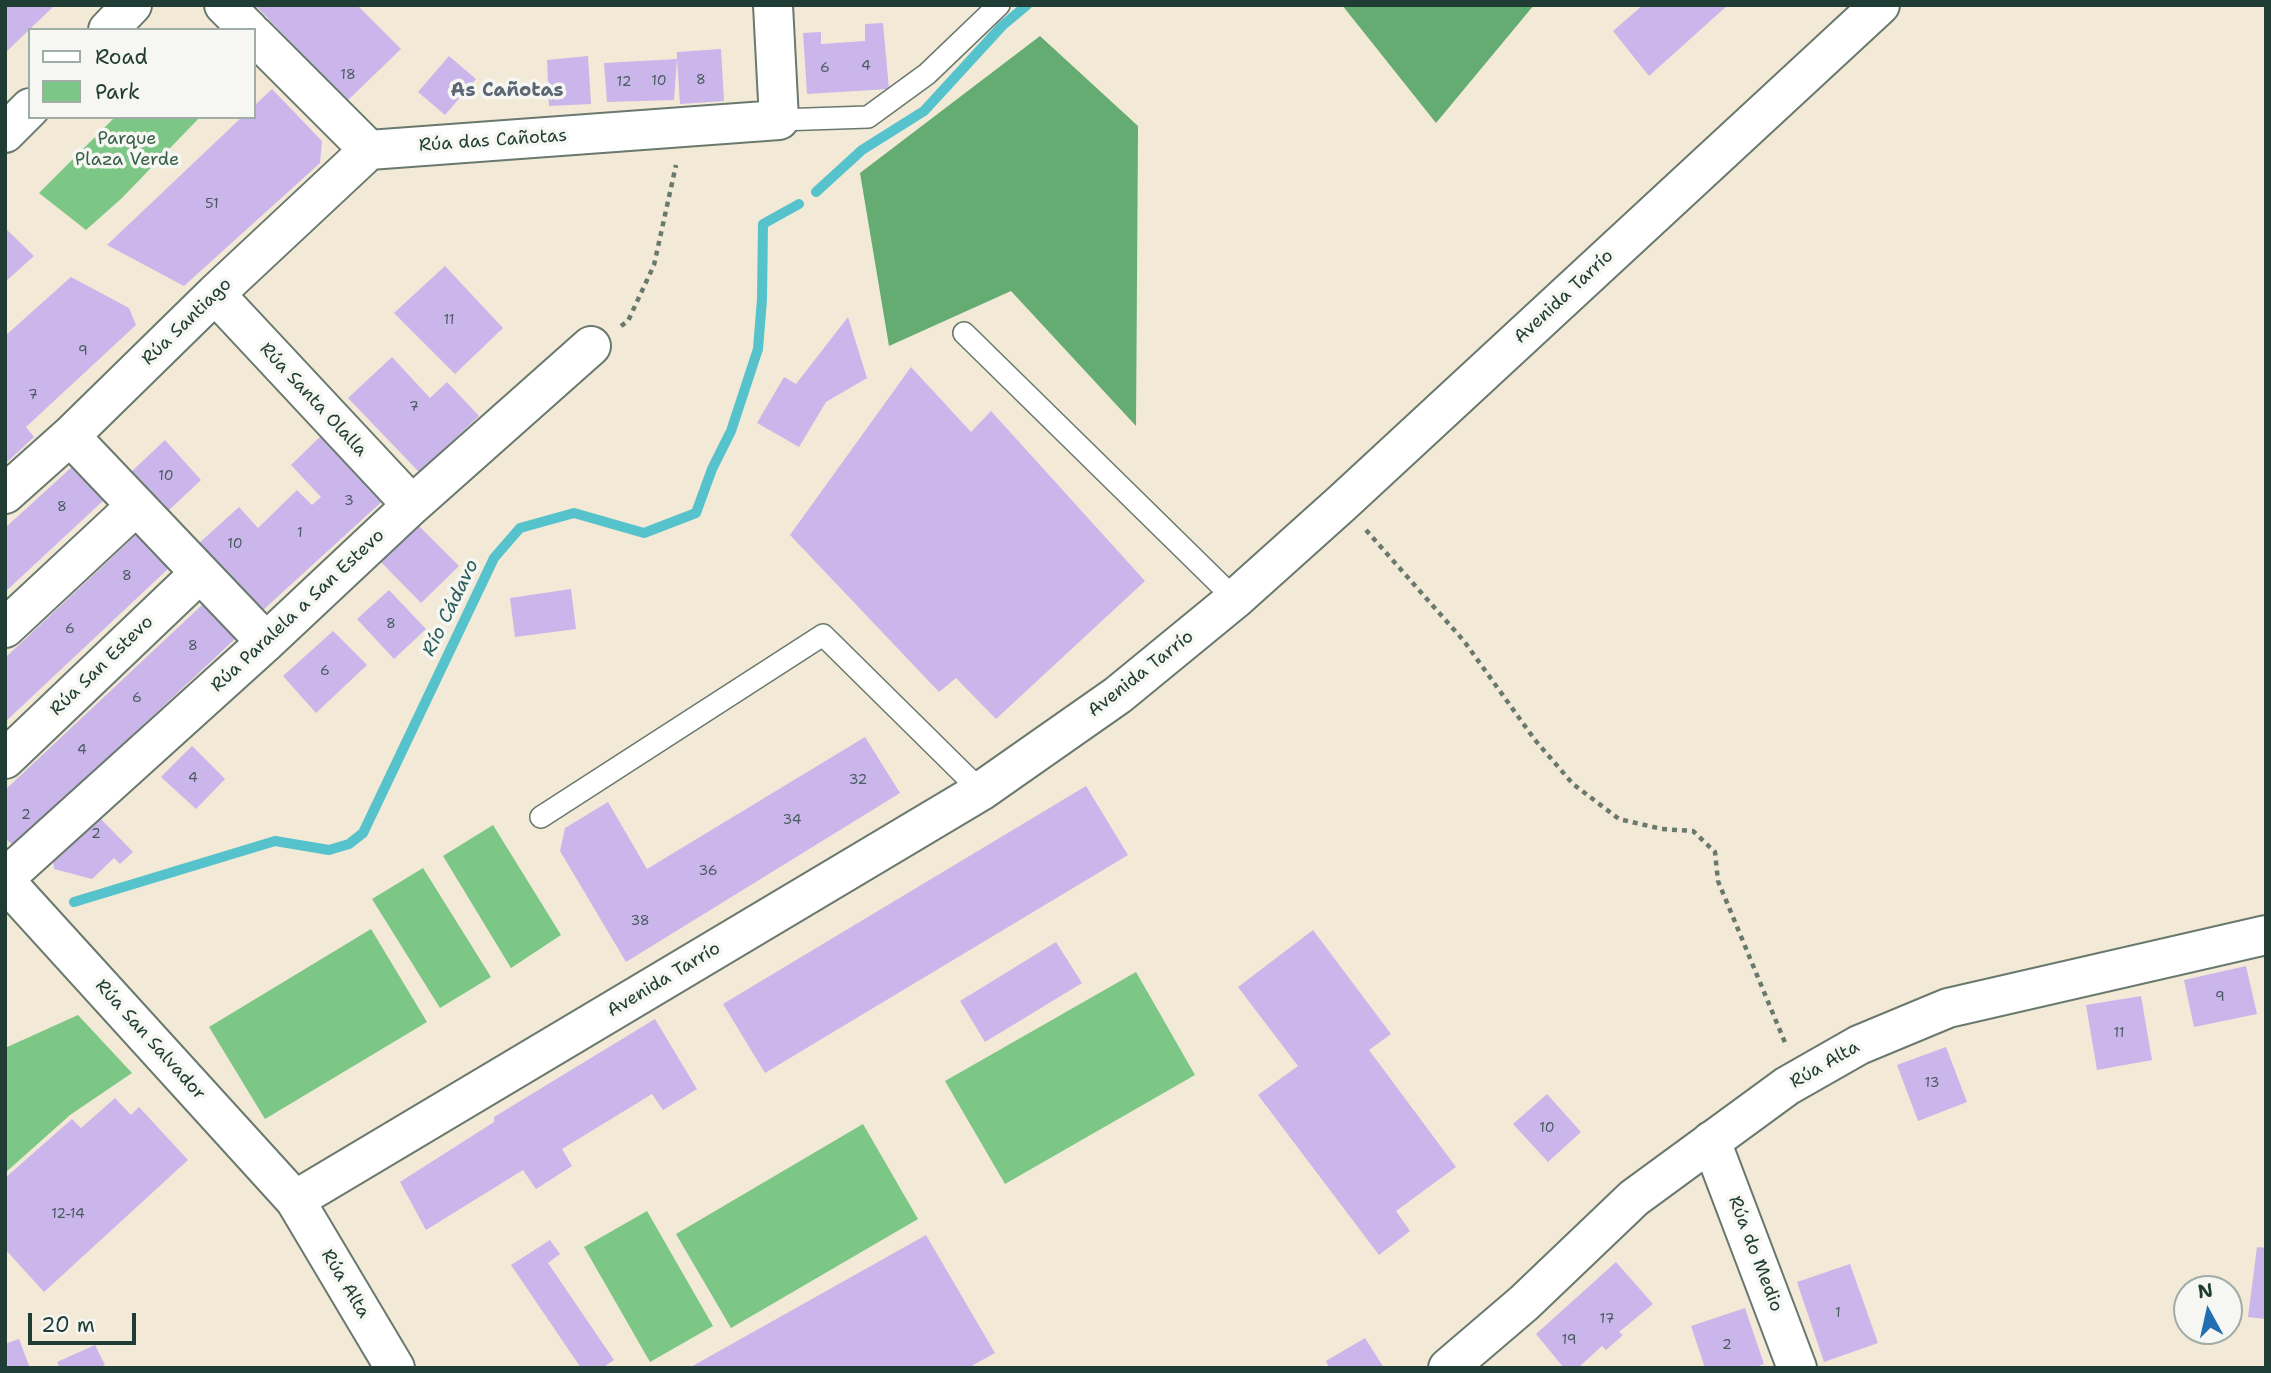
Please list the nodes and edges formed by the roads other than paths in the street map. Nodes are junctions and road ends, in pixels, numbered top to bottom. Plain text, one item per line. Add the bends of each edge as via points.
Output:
1 (132, 5) edge
2 (224, 5) edge
3 (773, 5) edge
4 (999, 5) edge
5 (1880, 5) edge
6 (110, 28) edge
7 (246, 28) edge
8 (256, 37) edge
9 (28, 110) edge
10 (779, 120) junction
11 (5, 133) edge
12 (369, 150) junction
13 (215, 294) junction
14 (964, 333) dead end
15 (591, 346) road end
16 (70, 436) junction
17 (5, 494) edge
18 (412, 505) junction
19 (136, 506) junction
20 (199, 574) junction
21 (1235, 599) junction
22 (5, 628) edge
23 (267, 642) junction
24 (5, 759) edge
25 (981, 791) junction
26 (541, 817) dead end
27 (5, 879) edge
28 (2266, 935) edge
29 (1711, 1141) junction
30 (295, 1200) junction
31 (1460, 1363) edge
32 (395, 1368) edge
33 (1797, 1368) edge

1 - 6 street
2 - 7 street
3 - 10 street
4 - 10 lane via 927,74 868,117
5 - 21 street, Avenida Tarrío
8 - 12 street
9 - 11 street
10 - 12 street, Rúa das Cañotas
12 - 13 street, Rúa Santiago
13 - 16 street, Rúa Santiago
13 - 18 street, Rúa Santa Olalla
14 - 21 lane
15 - 18 street, Rúa Paralela a San Estevo
16 - 17 street, Rúa Santiago
16 - 19 street
18 - 23 street, Rúa Paralela a San Estevo
19 - 20 street
19 - 22 street
20 - 23 street
20 - 24 street, Rúa San Estevo
21 - 25 street, Avenida Tarrío via 1118,695
23 - 27 street, Rúa Paralela a San Estevo
25 - 26 lane via 823,635
25 - 30 street, Avenida Tarrío
27 - 30 street, Rúa San Salvador
28 - 29 street, Rúa Alta via 1948,1008 1858,1045 1801,1078
29 - 31 street, Rúa Alta via 1634,1198
29 - 33 street, Rúa do Medio
30 - 32 street, Rúa Alta

